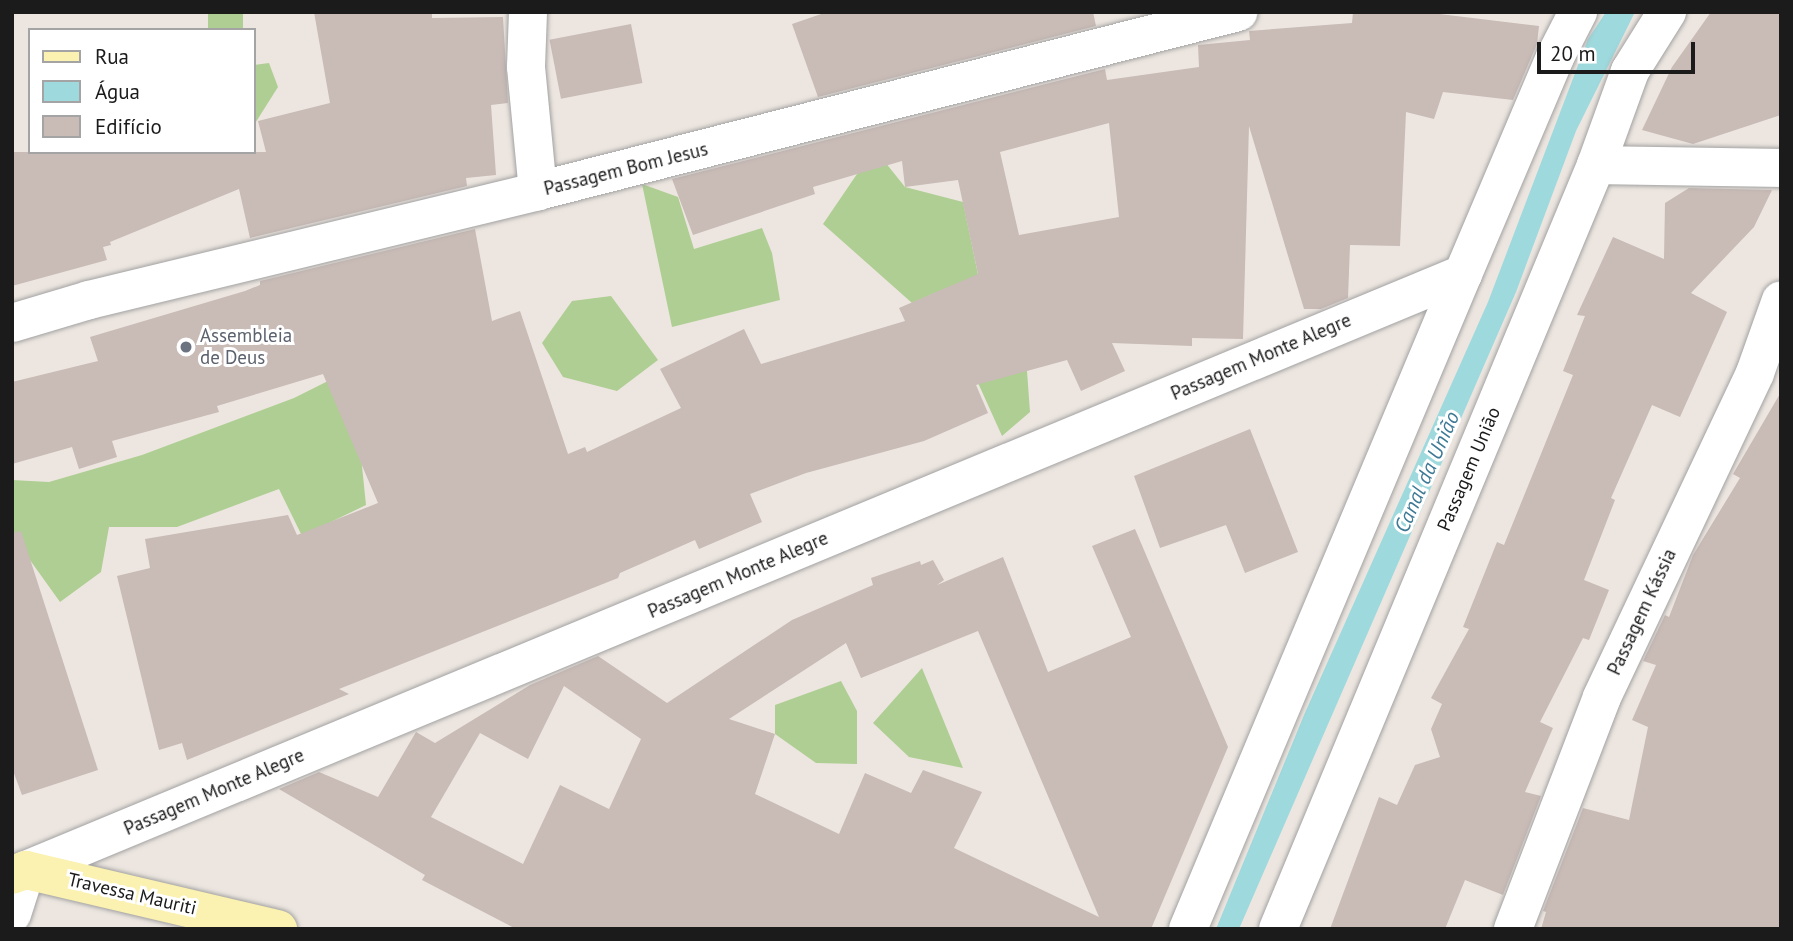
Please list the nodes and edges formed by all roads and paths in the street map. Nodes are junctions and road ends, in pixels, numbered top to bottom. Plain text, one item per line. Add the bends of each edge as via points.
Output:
1 (528, 12) edge
2 (1238, 12) edge
3 (1578, 12) edge
4 (1667, 12) edge
5 (1596, 165) junction
6 (1781, 167) edge
7 (538, 191) junction
8 (1463, 274) junction
9 (1781, 300) edge
10 (12, 323) edge
11 (19, 872) edge
12 (12, 914) edge
13 (278, 929) edge
14 (1188, 929) edge
15 (1278, 929) edge
16 (1513, 929) edge

1 - 7 street via 526,66
2 - 7 street, Passagem Bom Jesus
3 - 8 street
4 - 5 street, Passagem União via 1630,71
5 - 6 street
5 - 15 street, Passagem União
7 - 10 street, Passagem Bom Jesus via 89,300
8 - 11 street, Passagem Monte Alegre
8 - 14 street
9 - 16 street, Passagem Kássia via 1755,373 1602,696
11 - 12 street
11 - 13 main road, Travessa Mauriti

